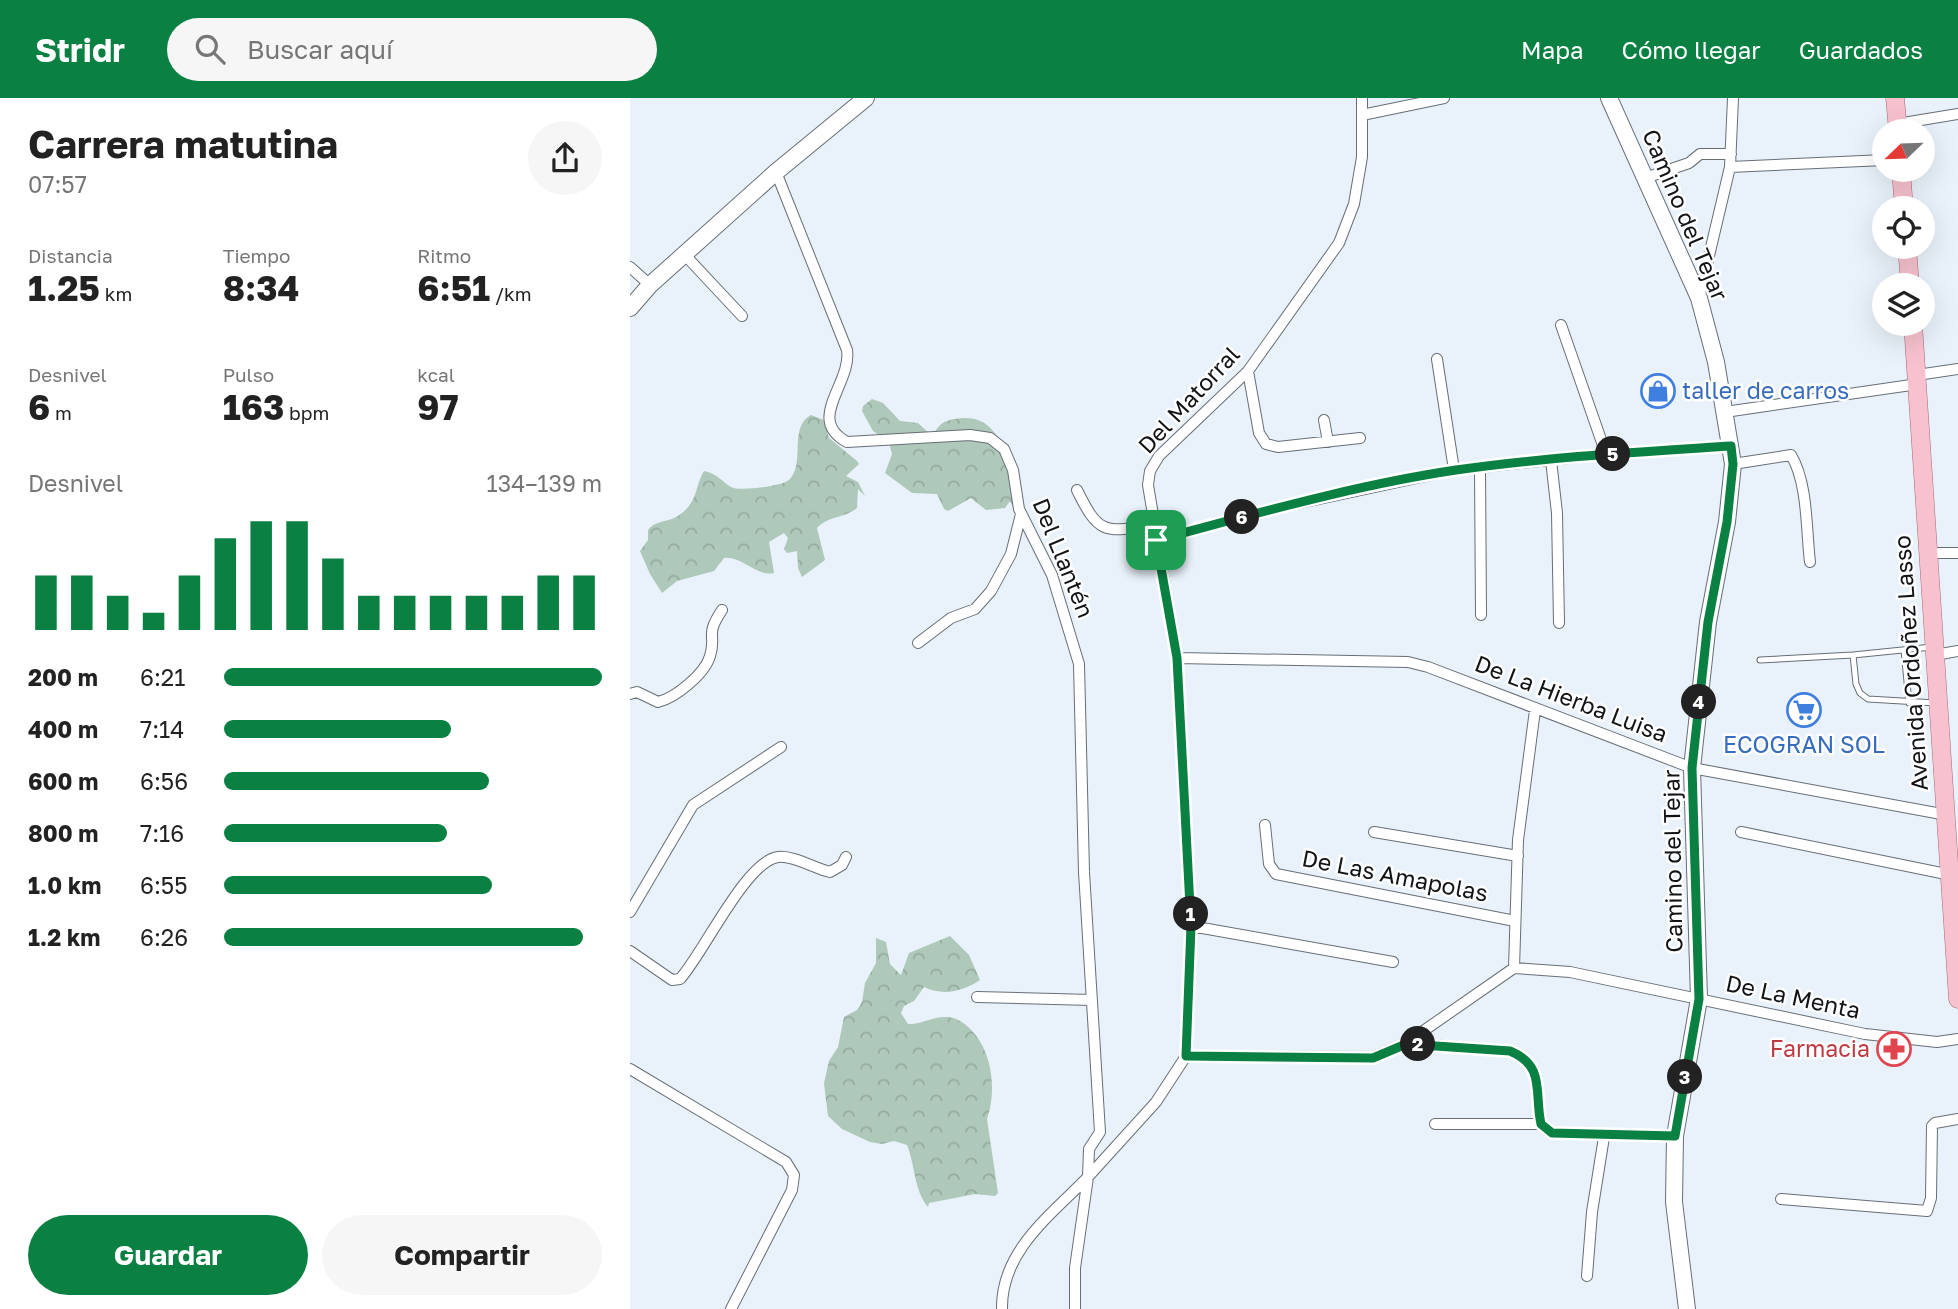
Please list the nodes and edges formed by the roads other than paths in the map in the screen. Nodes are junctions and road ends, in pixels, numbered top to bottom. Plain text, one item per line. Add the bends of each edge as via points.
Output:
1 (866, 98) edge
2 (1362, 98) edge
3 (1444, 98) edge
4 (1609, 98) edge
5 (1733, 98) edge
6 (1895, 98) edge
7 (1958, 114) edge
8 (1362, 115) junction
9 (1897, 119) edge
10 (1936, 119) edge
11 (1731, 154) junction
12 (1872, 161) edge
13 (1730, 167) junction
14 (776, 172) junction
15 (1645, 178) junction
16 (684, 254) junction
17 (630, 267) edge
18 (650, 285) junction
19 (1699, 298) junction
20 (630, 308) edge
21 (742, 316) dead end
22 (1561, 325) dead end
23 (1914, 336) edge
24 (1437, 359) dead end
25 (1958, 369) edge
26 (1248, 370) junction
27 (1917, 380) junction
28 (1726, 412) junction
29 (1324, 420) dead end
30 (1360, 438) dead end
31 (1328, 442) junction
32 (1731, 446) junction
33 (1606, 454) junction
34 (1551, 460) junction
35 (1733, 464) junction
36 (1480, 467) junction
37 (1454, 470) junction
38 (1077, 490) dead end
39 (1021, 514) junction
40 (1153, 526) junction
41 (1156, 540) junction
42 (1928, 553) junction
43 (1958, 553) edge
44 (1810, 562) dead end
45 (722, 610) dead end
46 (1481, 615) dead end
47 (1559, 623) dead end
48 (918, 643) dead end
49 (1904, 650) junction
50 (1935, 651) junction
51 (1958, 651) edge
52 (1853, 655) junction
53 (1177, 658) junction
54 (1760, 660) dead end
55 (630, 694) edge
56 (1909, 703) junction
57 (1939, 704) junction
58 (1535, 710) junction
59 (780, 747) dead end
60 (1692, 768) junction
61 (1952, 793) edge
62 (1947, 816) junction
63 (1265, 825) dead end
64 (1374, 832) dead end
65 (1741, 832) dead end
66 (1518, 856) junction
67 (846, 857) dead end
68 (1951, 875) junction
69 (1955, 896) edge
70 (630, 912) edge
71 (1515, 921) junction
72 (1191, 926) junction
73 (630, 951) edge
74 (1393, 962) dead end
75 (1514, 968) junction
76 (976, 998) dead end
77 (1699, 999) junction
78 (1958, 999) edge
79 (1092, 1000) junction
80 (1958, 1039) edge
81 (1406, 1044) junction
82 (1186, 1056) junction
83 (630, 1069) edge
84 (1958, 1119) edge
85 (1435, 1124) dead end
86 (1541, 1124) junction
87 (1675, 1136) junction
88 (1604, 1137) junction
89 (1088, 1177) junction
90 (1781, 1199) dead end
91 (1587, 1276) dead end
92 (731, 1309) edge
93 (1002, 1309) edge
94 (1075, 1309) edge
95 (1687, 1309) edge

1 - 14 street
2 - 8 street, Del Matorral
3 - 8 street
4 - 15 street, Camino del Tejar
5 - 11 street
6 - 9 main road
7 - 10 street
8 - 26 street, Del Matorral via 1363,157 1354,204 1339,243
11 - 13 street
11 - 15 street via 1700,154 1689,163
12 - 13 street
13 - 19 street
14 - 16 street
14 - 39 street, Del Llantén via 847,350 847,366 829,411 830,427 847,442 990,438 1004,449 1013,470
15 - 19 street, Camino del Tejar
16 - 18 street
16 - 21 street
17 - 18 street
18 - 20 street
19 - 28 street, Camino del Tejar
22 - 33 street
23 - 27 main road, Avenida Ordoñez Lasso
24 - 37 street
25 - 27 street
26 - 31 street via 1259,433 1266,444
26 - 40 street, Del Matorral via 1159,456 1148,485
27 - 28 street
27 - 42 main road, Avenida Ordoñez Lasso
28 - 32 street, Camino del Tejar
29 - 31 street
30 - 31 street
32 - 33 street
32 - 35 street, Camino del Tejar
33 - 34 street
34 - 36 street
34 - 47 street
35 - 44 street via 1791,455 1801,486
35 - 60 street, Camino del Tejar via 1708,622
36 - 37 street
36 - 46 street
37 - 41 street via 1272,509
38 - 40 street via 1094,524 1104,529
39 - 48 street via 1011,554 991,592 975,608 951,618
39 - 79 street, Del Llantén via 1052,575 1079,664
40 - 41 street, Del Matorral
41 - 53 street, Del Matorral
42 - 43 street
42 - 50 main road, Avenida Ordoñez Lasso
45 - 55 street via 710,631 707,662 677,692 658,702 638,692
49 - 50 lane
49 - 52 lane
49 - 56 lane
50 - 51 street
50 - 57 main road, Avenida Ordoñez Lasso
52 - 54 lane
52 - 56 lane via 1860,693 1878,701
53 - 58 street, De La Hierba Luisa via 1408,662
53 - 72 street, Del Matorral
56 - 57 lane
57 - 61 main road, Avenida Ordoñez Lasso
58 - 60 street, De La Hierba Luisa
58 - 66 street
59 - 70 street via 693,805
60 - 62 street, De La Hierba Luisa
60 - 77 street, Camino del Tejar
61 - 62 main road, Avenida Ordoñez Lasso
62 - 68 main road, Avenida Ordoñez Lasso
63 - 71 street, De Las Amapolas via 1269,864 1276,874
64 - 66 street
65 - 68 street
66 - 71 street
67 - 73 street via 830,872 784,857 769,860 729,905 680,979 672,980
68 - 69 main road, Avenida Ordoñez Lasso
69 - 78 main road, Avenida Ordoñez Lasso
71 - 75 street
72 - 74 street
72 - 82 street, Del Matorral
75 - 77 street, De La Menta via 1570,972
75 - 81 street
76 - 79 street
77 - 80 street, De La Menta via 1865,1034 1937,1042
77 - 87 street, Camino del Tejar
79 - 89 street, Del Llantén via 1100,1123 1089,1149
81 - 82 street via 1373,1058
81 - 86 street via 1510,1051 1524,1057 1537,1083
82 - 89 street via 1156,1102
83 - 92 street via 786,1162 794,1175 792,1190
84 - 90 street via 1932,1126 1927,1211
85 - 86 street
86 - 88 street via 1552,1133
87 - 88 street
87 - 95 street, Camino del Tejar via 1674,1202
88 - 91 street
89 - 93 street via 1012,1260
89 - 94 street via 1075,1268

